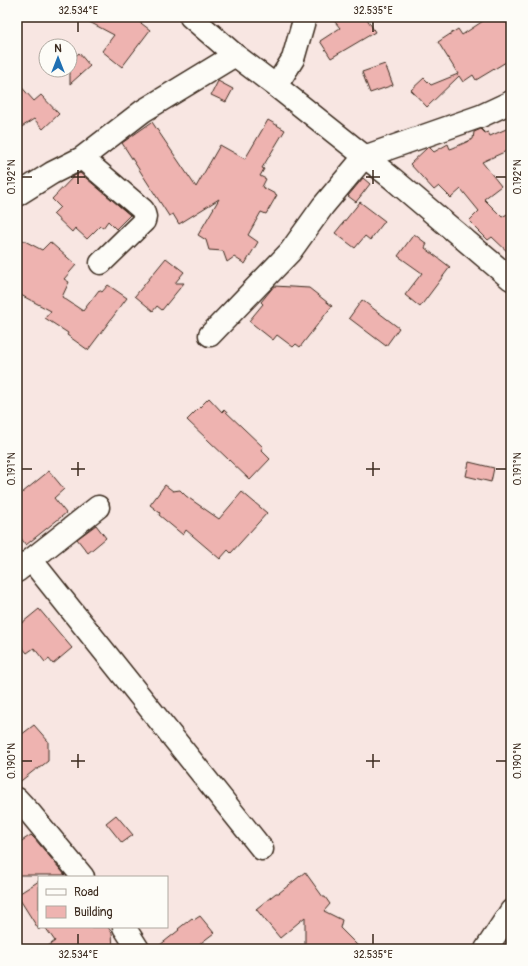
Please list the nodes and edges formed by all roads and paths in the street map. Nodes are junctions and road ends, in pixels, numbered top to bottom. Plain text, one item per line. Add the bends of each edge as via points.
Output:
1 (191, 17) edge
2 (305, 17) edge
3 (235, 55) junction
4 (276, 86) junction
5 (511, 102) edge
6 (364, 157) junction
7 (82, 158) junction
8 (17, 196) edge
9 (101, 263) dead end
10 (511, 279) edge
11 (210, 334) dead end
12 (98, 508) dead end
13 (24, 566) edge
14 (17, 799) edge
15 (262, 849) dead end
16 (82, 876) edge
17 (511, 911) edge
18 (125, 928) edge
19 (138, 949) edge
20 (486, 949) edge

1 - 3 street
2 - 4 street via 293,59
3 - 4 street
3 - 7 street via 143,111
4 - 6 street
5 - 6 street via 481,116
6 - 10 street
6 - 11 street via 323,206 290,252
7 - 8 street via 52,173
7 - 9 street via 142,210 145,217 144,221
12 - 13 street
13 - 15 street
14 - 16 street
17 - 20 street
18 - 19 street

